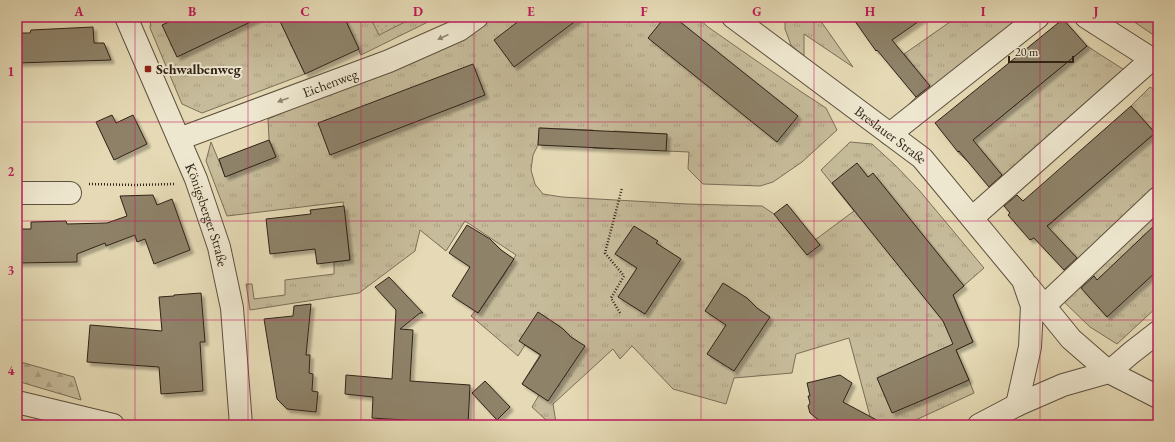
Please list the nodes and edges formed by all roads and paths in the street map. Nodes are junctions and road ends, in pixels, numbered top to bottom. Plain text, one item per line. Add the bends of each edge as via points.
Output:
1 (126, 17) edge
2 (477, 17) edge
3 (1038, 17) edge
4 (1086, 17) edge
5 (742, 19) edge
6 (1155, 61) edge
7 (890, 134) junction
8 (179, 139) junction
9 (196, 178) junction
10 (622, 188) dead end
11 (17, 193) edge
12 (70, 193) joint
13 (1158, 198) edge
14 (972, 218) junction
15 (1023, 280) junction
16 (1044, 306) junction
17 (620, 313) dead end
18 (1158, 332) edge
19 (1109, 372) junction
20 (1158, 397) edge
21 (17, 402) edge
22 (1017, 405) junction
23 (49, 418) edge
24 (113, 425) edge
25 (241, 425) edge
26 (979, 425) edge

1 - 8 street, Königsberger Straße
2 -> 8 street, Eichenweg via 459,30 389,61
3 - 7 street
4 - 6 street
5 - 7 street, Breslauer Straße
6 - 14 street
7 - 14 street, Breslauer Straße via 922,158
8 - 9 street, Königsberger Straße
9 - 12 path via 173,184 89,184 73,186
9 - 25 street, Königsberger Straße via 219,247 232,308
10 - 17 path via 605,253 624,276 611,298
11 - 12 street
13 - 16 street
14 - 15 street, Breslauer Straße
15 - 16 street, Breslauer Straße
15 - 22 street, Breslauer Straße via 1032,306 1030,347
16 - 19 street, Breslauer Straße via 1071,339
18 - 19 street
19 - 20 street, Breslauer Straße
19 - 22 street via 1063,385
21 - 23 street
22 - 26 street
23 - 24 street

